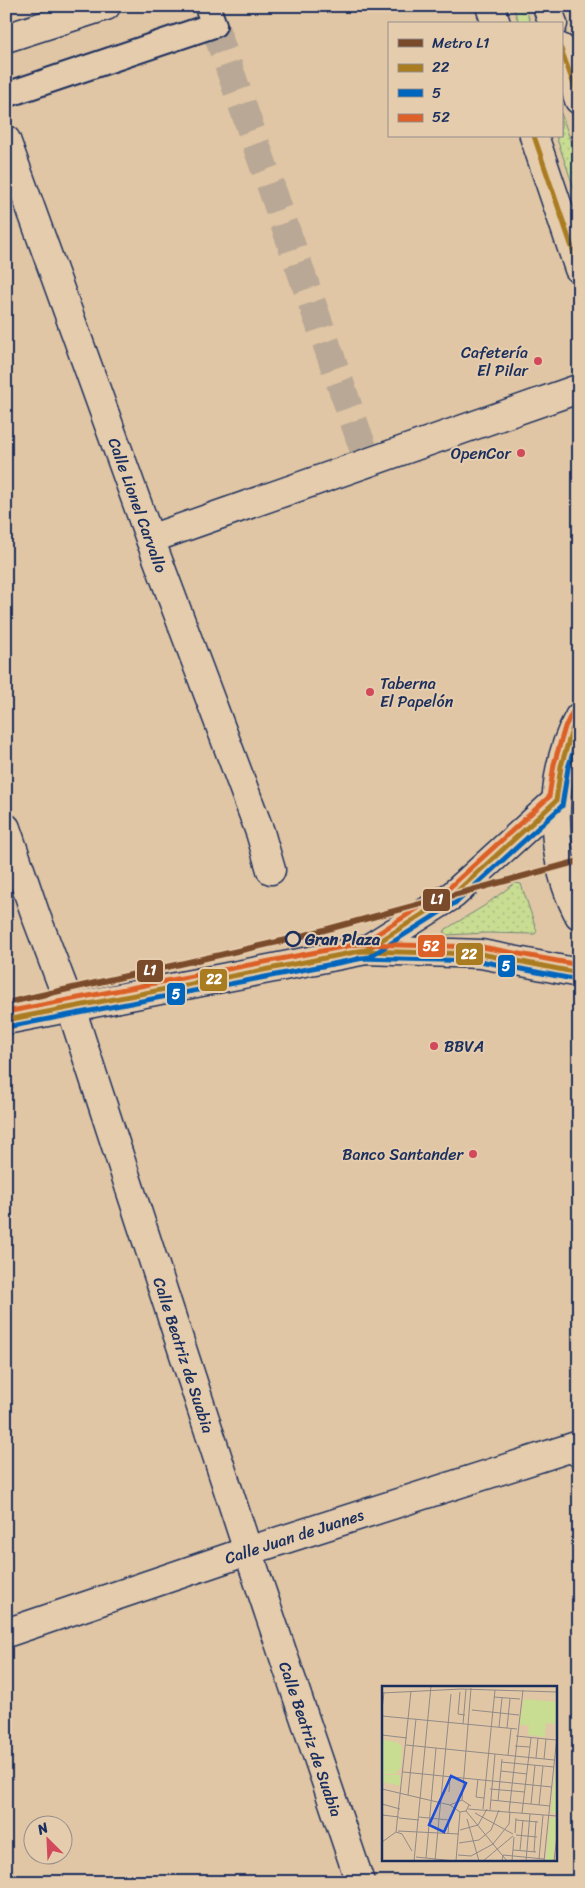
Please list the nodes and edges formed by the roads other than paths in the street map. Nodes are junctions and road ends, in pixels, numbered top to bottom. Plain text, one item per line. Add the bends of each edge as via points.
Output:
1 (106, 6) edge
2 (207, 6) edge
3 (490, 6) edge
4 (547, 6) edge
5 (495, 22) edge
6 (552, 22) edge
7 (6, 38) edge
8 (562, 51) edge
9 (6, 95) edge
10 (579, 100) edge
11 (535, 138) edge
12 (6, 140) edge
13 (579, 269) edge
14 (575, 390) dead end
15 (150, 538) junction
16 (579, 717) edge
17 (556, 801) junction
18 (6, 828) edge
19 (271, 870) dead end
20 (579, 915) edge
21 (366, 950) junction
22 (579, 973) edge
23 (71, 1008) junction
24 (6, 1020) edge
25 (579, 1453) edge
26 (248, 1551) junction
27 (6, 1633) edge
28 (360, 1882) edge

1 - 7 street
2 - 9 lane via 214,25
3 - 5 street
4 - 6 street
8 - 10 street
11 - 13 street
12 - 15 street, Calle Lionel Carvallo
14 - 15 street
15 - 19 street, Calle Lionel Carvallo via 260,832
16 - 17 street via 561,766
17 - 20 street via 558,846 567,890
17 - 21 street via 453,895
18 - 23 street, Calle Beatriz de Suabia
21 - 22 street via 481,954
21 - 23 street
23 - 24 street
23 - 26 street, Calle Beatriz de Suabia
25 - 26 street, Calle Juan de Juanes via 576,1446
26 - 27 street, Calle Juan de Juanes
26 - 28 street, Calle Beatriz de Suabia

